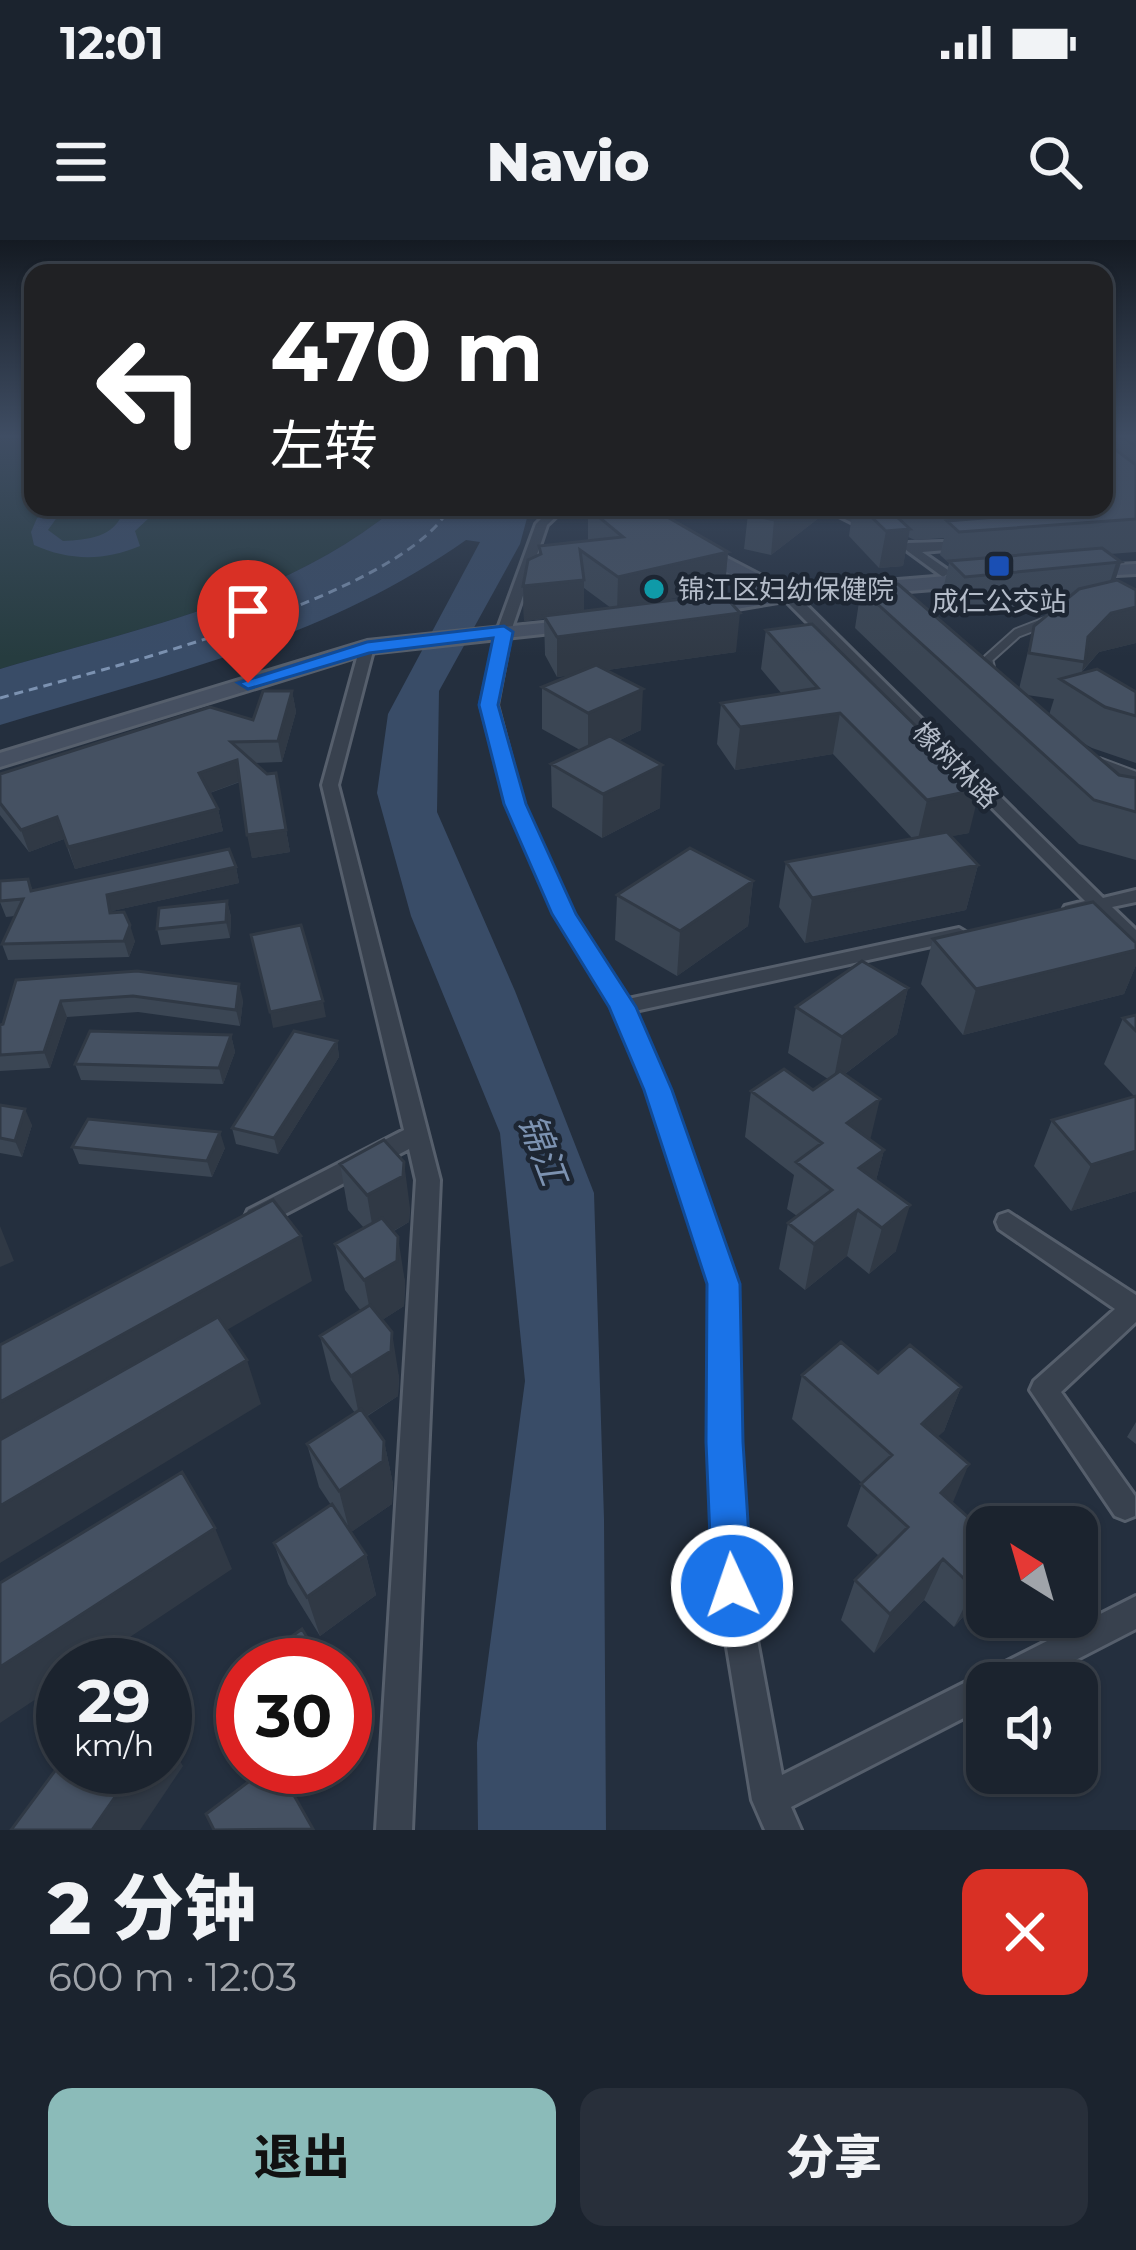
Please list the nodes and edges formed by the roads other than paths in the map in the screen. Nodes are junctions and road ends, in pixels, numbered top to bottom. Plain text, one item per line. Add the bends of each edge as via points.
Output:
1 (550, 516) edge
2 (634, 516) edge
3 (644, 516) edge
4 (847, 516) edge
5 (883, 532) edge
6 (995, 542) edge
7 (1136, 565) edge
8 (943, 573) junction
9 (782, 591) junction
10 (682, 612) edge
11 (1061, 616) edge
12 (598, 624) edge
13 (504, 632) junction
14 (367, 647) junction
15 (994, 681) edge
16 (1080, 753) edge
17 (0, 760) edge
18 (1136, 776) edge
19 (1136, 896) edge
20 (1096, 904) junction
21 (1051, 914) edge
22 (983, 929) edge
23 (1136, 941) edge
24 (623, 1007) junction
25 (419, 1133) junction
26 (1008, 1222) dead end
27 (231, 1230) edge
28 (1135, 1307) edge
29 (1125, 1506) dead end
30 (1136, 1612) edge
31 (1039, 1662) edge
32 (966, 1701) edge
33 (776, 1815) edge
34 (394, 1830) edge

1 - 13 street
2 - 9 main road
3 - 9 main road
4 - 5 street
6 - 8 street via 905,545
7 - 7 main road via 1110,578 1057,569
8 - 9 main road
8 - 9 main road via 1012,572
9 - 10 main road
9 - 20 street, 橡树林路
11 - 15 lane via 1017,633 988,659
12 - 13 main road
13 - 14 main road
13 - 24 street via 488,705 515,804 564,914
14 - 17 main road
14 - 25 street via 330,785
16 - 18 lane
19 - 20 street
20 - 21 street
20 - 23 street, 橡树林路
22 - 24 street
24 - 33 street via 724,1284 732,1586
25 - 27 street
25 - 34 street via 428,1180
26 - 28 street
28 - 29 street via 1044,1390
30 - 31 street
32 - 33 street

